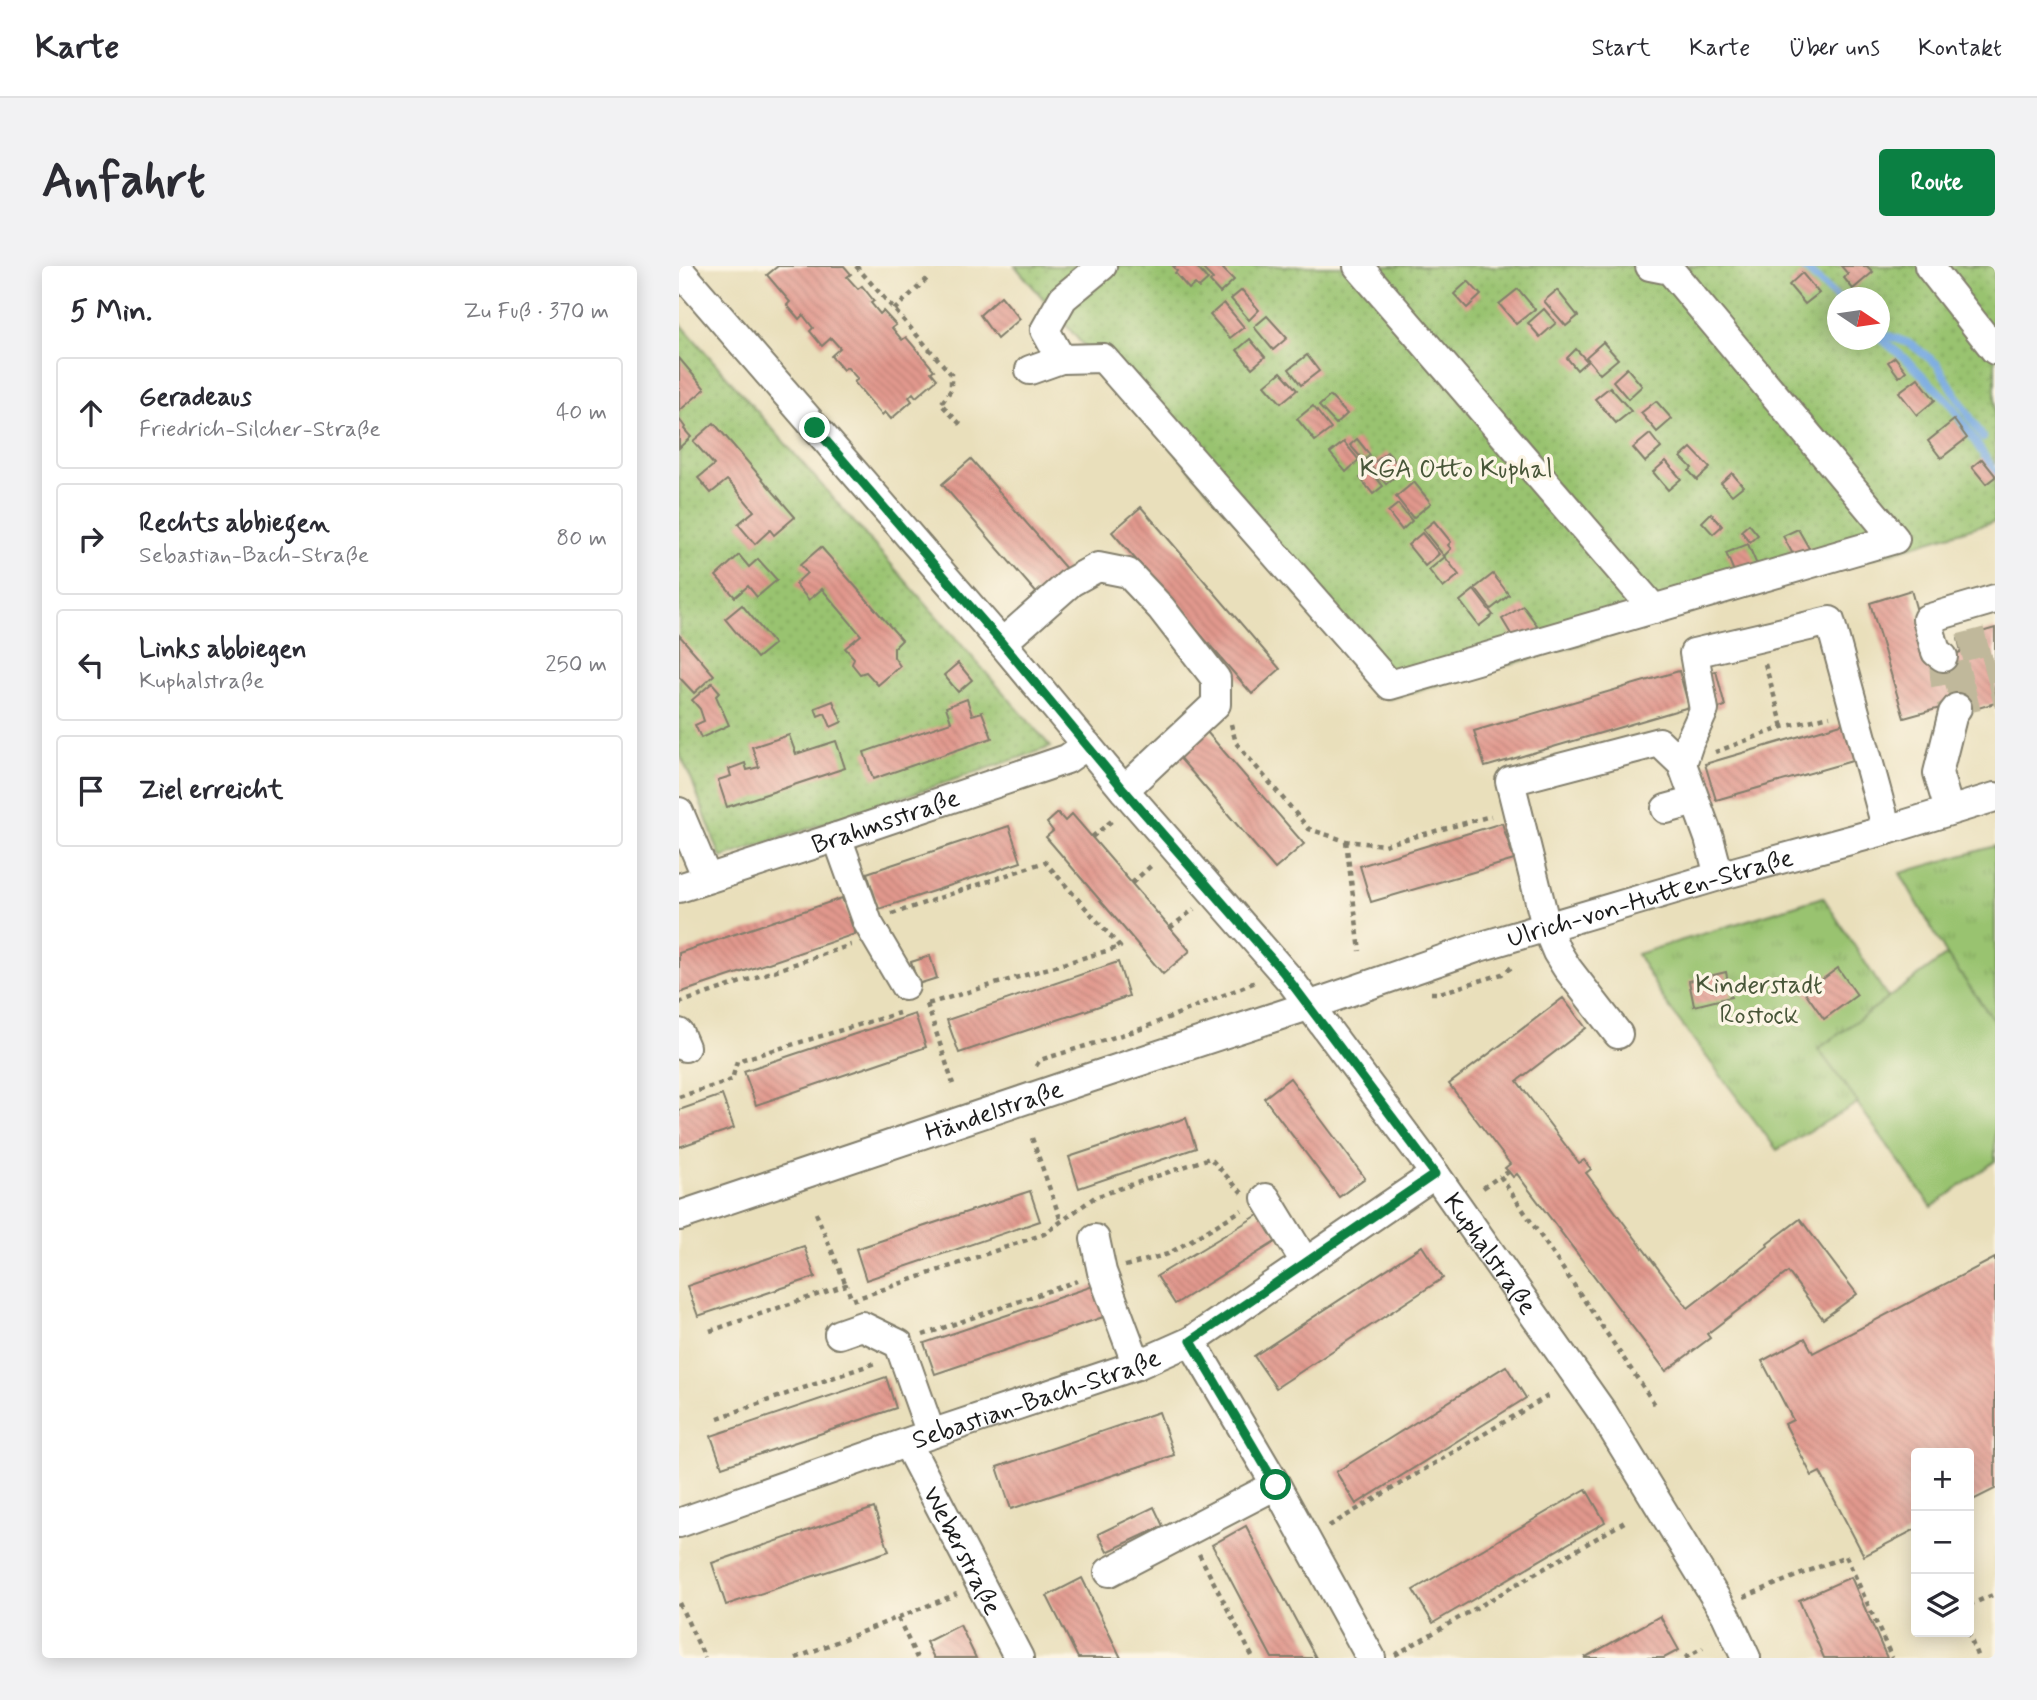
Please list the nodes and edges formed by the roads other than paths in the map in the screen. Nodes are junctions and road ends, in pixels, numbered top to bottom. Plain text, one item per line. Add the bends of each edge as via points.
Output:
1 (1102, 266) edge
2 (1358, 266) edge
3 (1650, 266) edge
4 (1929, 266) edge
5 (679, 270) edge
6 (1995, 350) edge
7 (1061, 359) junction
8 (1030, 370) dead end
9 (1995, 599) edge
10 (1654, 609) junction
11 (1002, 643) junction
12 (1946, 653) tunnel mouth
13 (1957, 708) tunnel mouth
14 (1087, 745) junction
15 (1682, 764) junction
16 (1995, 797) edge
17 (1695, 801) junction
18 (1121, 803) junction
19 (1666, 809) dead end
20 (1949, 810) junction
21 (679, 812) edge
22 (1887, 830) junction
23 (837, 837) junction
24 (1720, 876) junction
25 (707, 878) junction
26 (679, 888) edge
27 (1546, 926) junction
28 (905, 986) dead end
29 (1308, 1006) junction
30 (1618, 1034) dead end
31 (1435, 1174) junction
32 (1259, 1201) road end
33 (679, 1216) edge
34 (1095, 1239) dead end
35 (1305, 1262) junction
36 (839, 1334) dead end
37 (1191, 1341) junction
38 (1137, 1365) junction
39 (919, 1439) junction
40 (1276, 1485) junction
41 (679, 1523) edge
42 (1109, 1572) dead end
43 (1019, 1658) edge
44 (1371, 1658) edge
45 (1746, 1658) edge

1 - 7 street via 1063,298 1045,330
2 - 10 street
3 - 10 street via 1670,270 1895,539
4 - 6 street
5 - 11 street, Kuphalstraße
7 - 8 street
7 - 10 street via 1103,358 1390,685
9 - 12 street via 1927,619
11 - 14 street, Kuphalstraße
11 - 18 street via 1071,582 1098,567 1128,573 1216,679 1216,704
13 - 20 street via 1938,773
14 - 18 street, Kuphalstraße
14 - 23 street, Brahmsstraße via 1067,759
15 - 17 street
15 - 22 street via 1704,710 1694,653 1830,621
15 - 27 street via 1659,743 1510,781
16 - 20 street, Ulrich-von-Hutten-Straße
17 - 19 street
17 - 24 street
18 - 29 street, Kuphalstraße via 1283,972
20 - 22 street, Ulrich-von-Hutten-Straße
21 - 25 street
22 - 24 street, Ulrich-von-Hutten-Straße
23 - 25 street, Brahmsstraße
23 - 28 street via 867,923
24 - 27 street, Ulrich-von-Hutten-Straße
25 - 26 street, Brahmsstraße
27 - 29 street, Ulrich-von-Hutten-Straße
27 - 30 street via 1556,952
29 - 31 street, Kuphalstraße
29 - 33 street, Händelstraße
31 - 35 street, Sebastian-Bach-Straße
31 - 45 street, Kuphalstraße via 1603,1412 1726,1615
32 - 35 street
34 - 38 street via 1102,1272
35 - 37 street, Sebastian-Bach-Straße
36 - 39 street, Weberstraße via 862,1326 899,1344
37 - 38 street, Sebastian-Bach-Straße
37 - 40 street
38 - 39 street, Sebastian-Bach-Straße
39 - 41 street, Sebastian-Bach-Straße
39 - 43 street, Weberstraße via 981,1585
40 - 42 street
40 - 44 street

